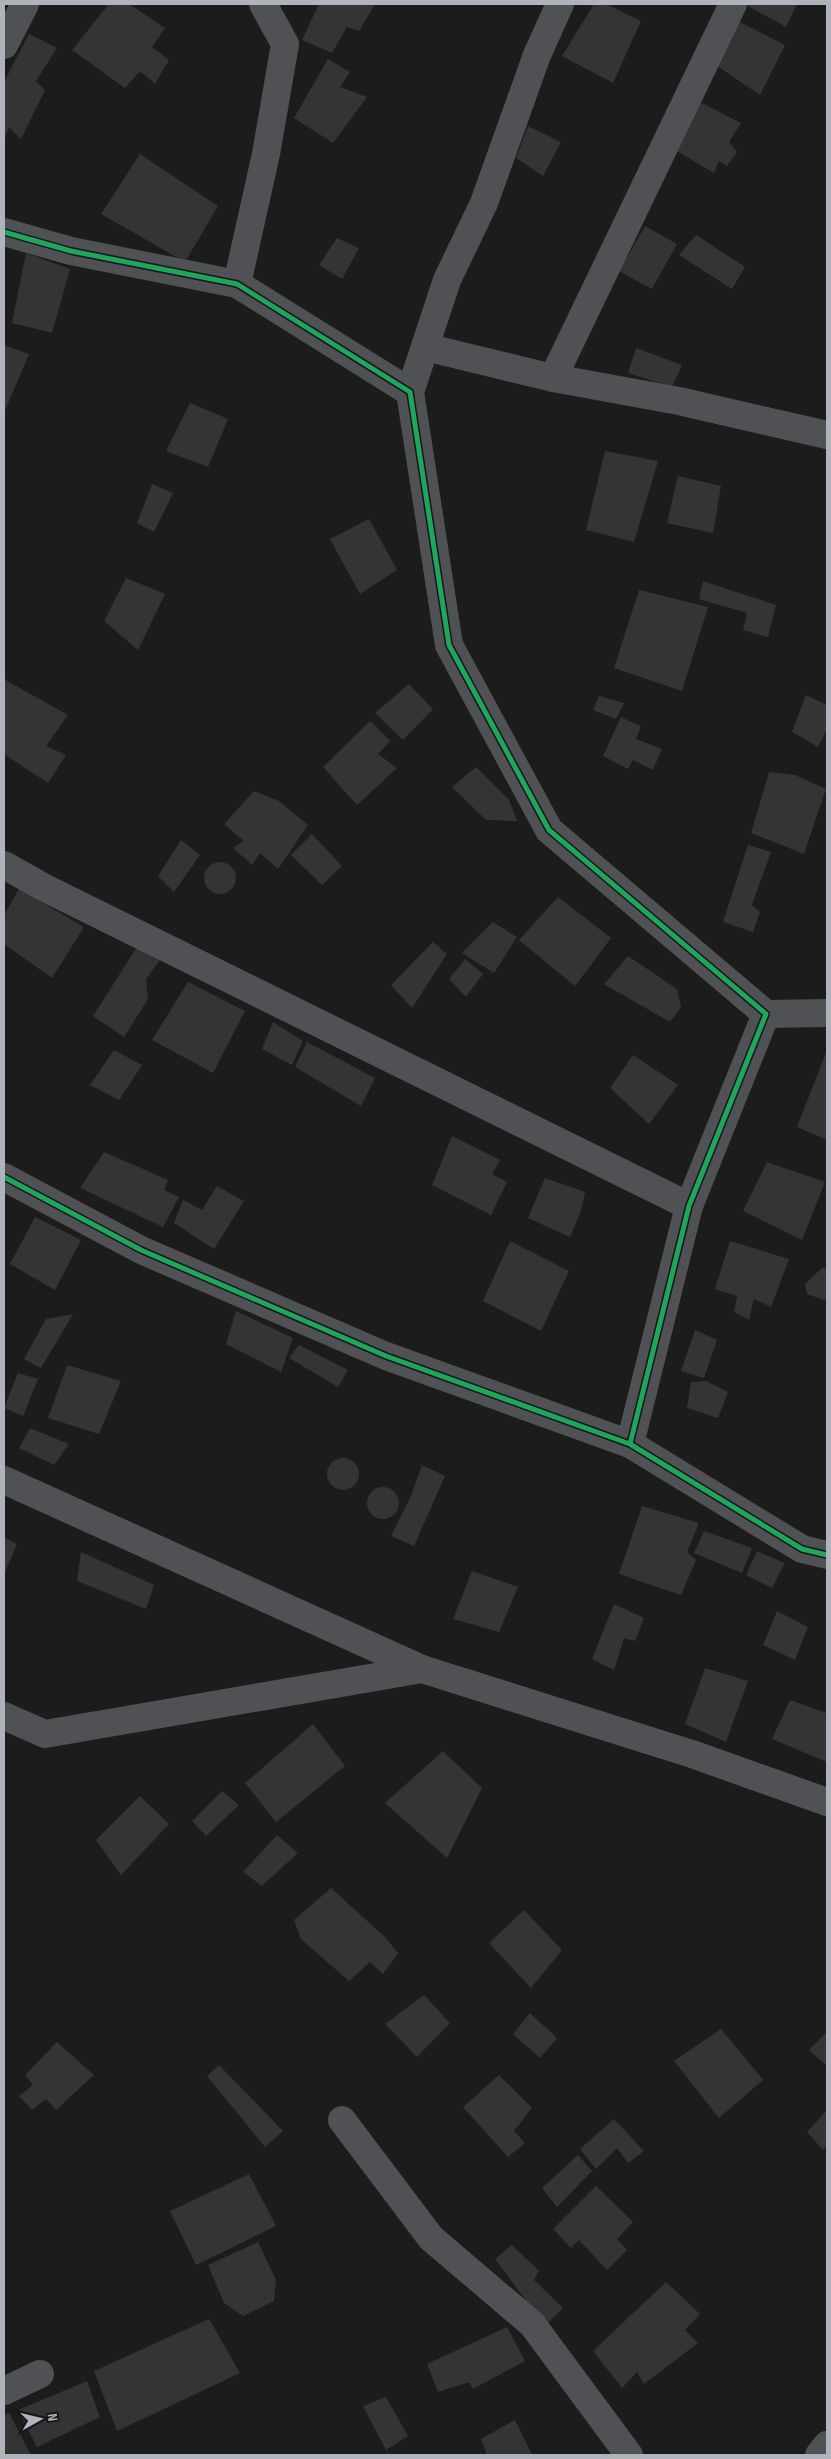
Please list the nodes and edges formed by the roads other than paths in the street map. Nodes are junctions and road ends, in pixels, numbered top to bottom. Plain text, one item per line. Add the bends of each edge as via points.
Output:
1 (25, 4) edge
2 (263, 4) edge
3 (560, 4) edge
4 (732, 4) edge
5 (4, 45) edge
6 (4, 232) edge
7 (237, 284) junction
8 (425, 347) junction
9 (553, 378) junction
10 (410, 392) junction
11 (827, 434) edge
12 (4, 865) edge
13 (827, 1013) edge
14 (766, 1014) junction
15 (4, 1176) edge
16 (689, 1206) junction
17 (630, 1444) junction
18 (4, 1480) edge
19 (827, 1555) edge
20 (422, 1669) junction
21 (4, 1716) edge
22 (827, 1802) edge
23 (342, 2120) dead end
24 (40, 2374) dead end
25 (4, 2391) edge
26 (827, 2445) edge
27 (629, 2455) edge
28 (819, 2455) edge

1 - 5 street
2 - 7 street via 285,44 266,154
3 - 8 street via 537,55 484,203 448,280
4 - 9 street
6 - 7 street via 71,251
7 - 10 street
8 - 9 street
8 - 10 street
9 - 11 street via 679,401
10 - 14 street via 449,645 549,830
12 - 16 street
13 - 14 street
14 - 16 street
15 - 17 street via 142,1250 386,1356
16 - 17 street
17 - 19 street via 802,1549
18 - 20 street
20 - 21 street via 45,1734
20 - 22 street via 692,1754
23 - 27 street via 431,2238 532,2324
24 - 25 street
26 - 28 street

